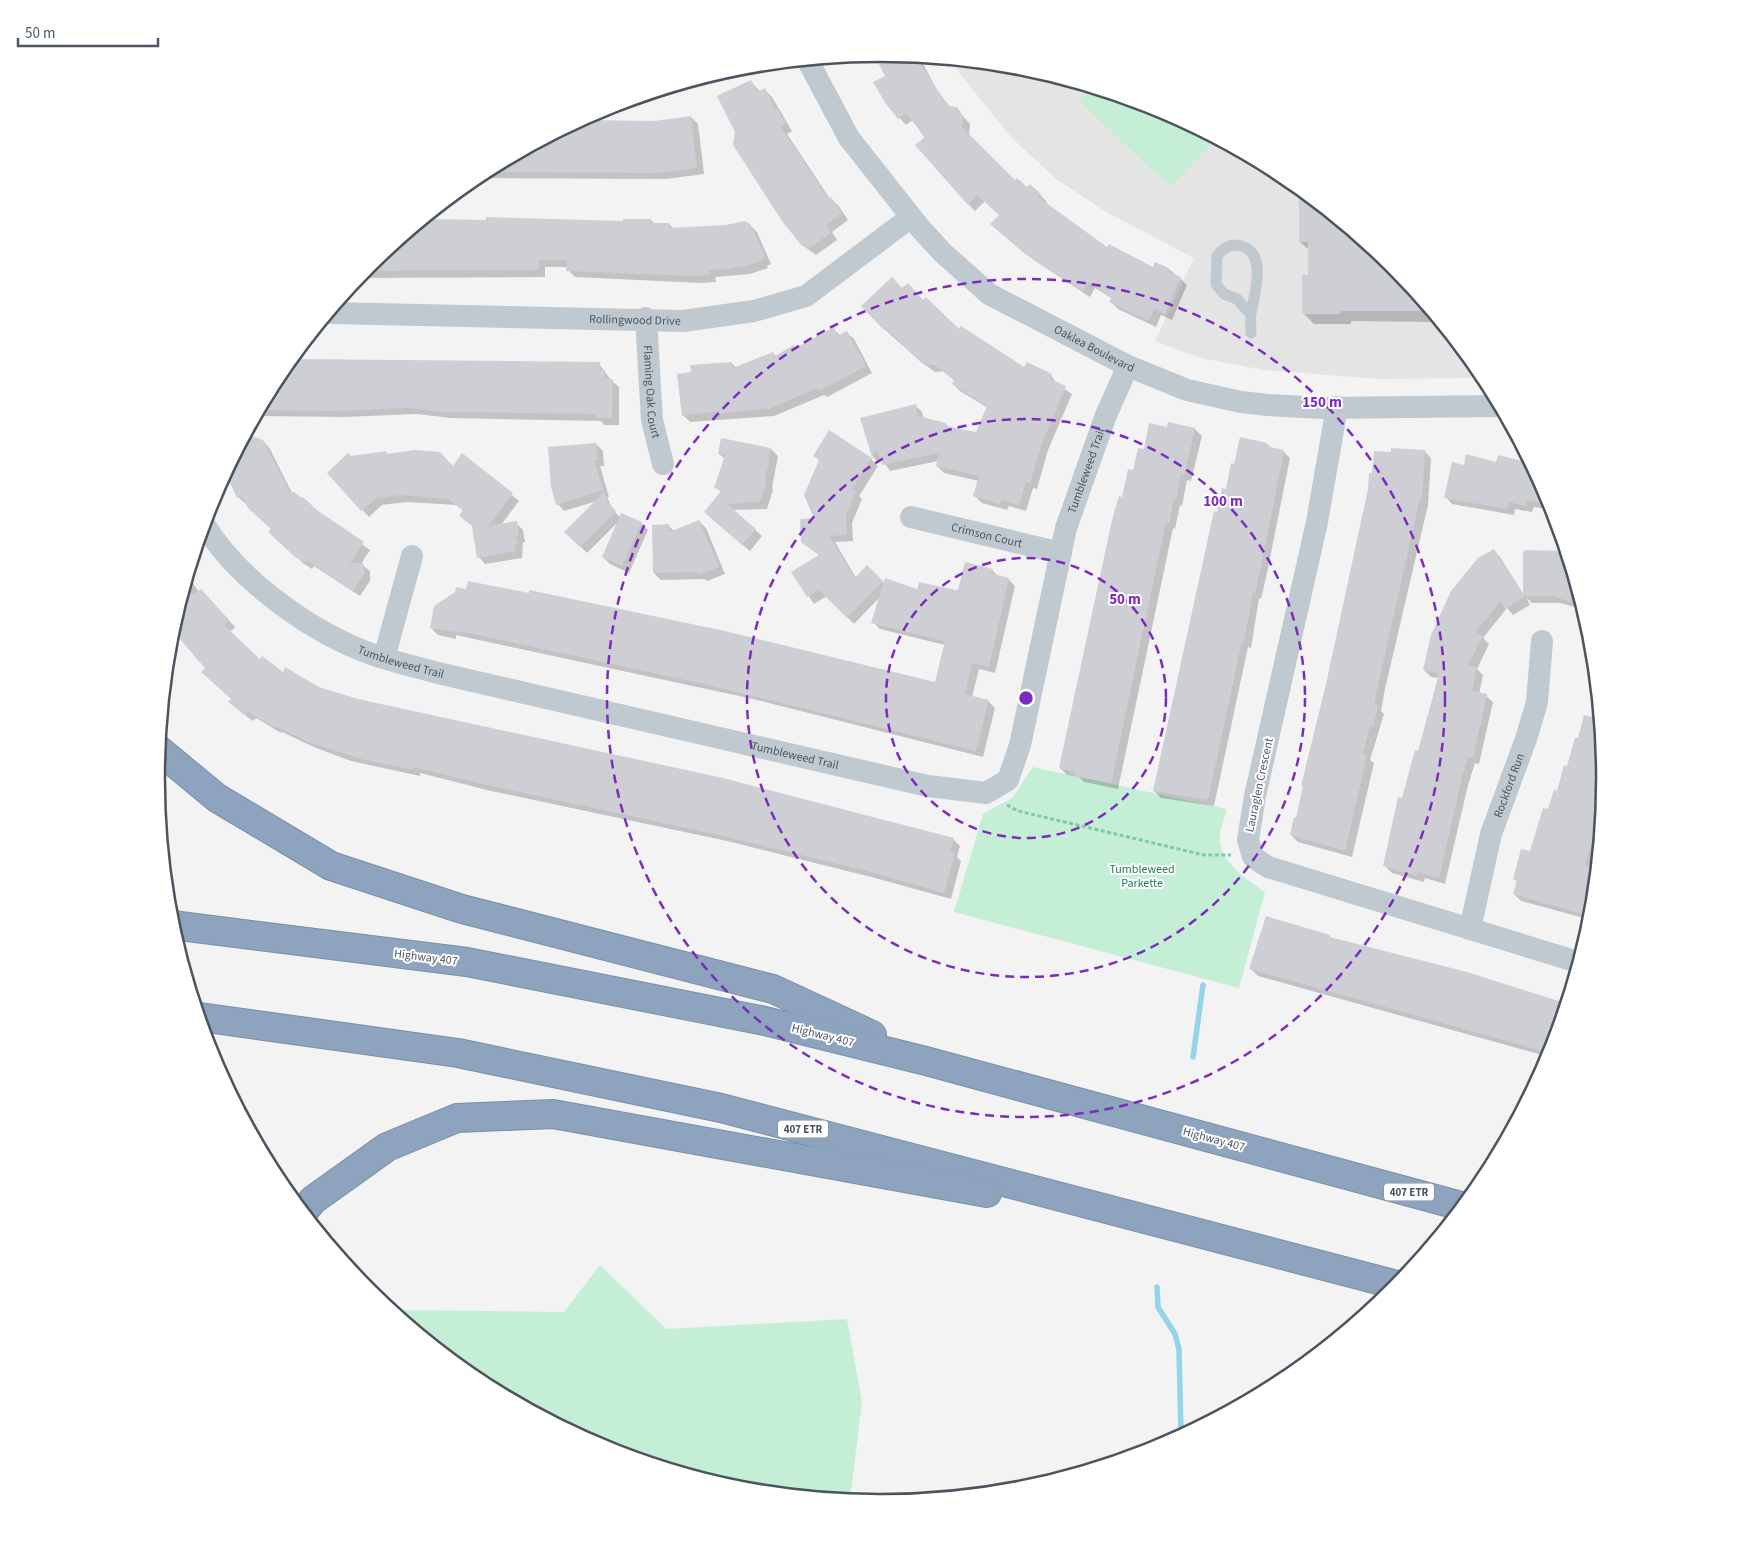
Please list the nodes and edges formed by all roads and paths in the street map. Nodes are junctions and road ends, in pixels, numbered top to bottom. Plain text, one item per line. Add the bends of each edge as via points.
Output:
1 (811, 66) edge
2 (911, 217) junction
3 (337, 313) edge
4 (1251, 315) junction
5 (646, 318) junction
6 (1251, 333) dead end
7 (1128, 366) junction
8 (1491, 406) edge
9 (1337, 407) junction
10 (663, 464) dead end
11 (911, 517) dead end
12 (209, 531) edge
13 (1061, 553) junction
14 (412, 556) dead end
15 (1542, 641) dead end
16 (384, 658) junction
17 (166, 756) edge
18 (986, 793) junction
19 (1253, 857) junction
20 (181, 926) edge
21 (1470, 929) junction
22 (1573, 960) edge
23 (207, 1018) edge
24 (926, 1061) junction
25 (1057, 1195) junction
26 (1455, 1204) edge
27 (308, 1207) edge
28 (1387, 1283) edge

1 - 2 street, Oaklea Boulevard via 849,138
2 - 5 street, Rollingwood Drive via 806,296 754,311 683,321
2 - 7 street, Oaklea Boulevard via 942,252 989,294
3 - 5 street, Rollingwood Drive
4 - 4 lane via 1256,291 1256,260 1253,253 1241,246 1228,247 1217,256 1216,284 1224,294 1237,299
4 - 6 lane
5 - 10 street, Flaming Oak Court via 652,420
7 - 9 street, Oaklea Boulevard via 1187,390 1241,402
7 - 13 street, Tumbleweed Trail via 1102,425 1066,528
8 - 9 street, Oaklea Boulevard
9 - 19 street, Lauraglen Crescent via 1318,522 1255,796 1248,840
11 - 13 street, Crimson Court
12 - 16 street, Tumbleweed Trail via 241,572 290,612 359,650
13 - 18 street, Tumbleweed Trail via 1020,745 1008,780
14 - 16 street
15 - 21 street, Rockford Run via 1537,702 1491,834
16 - 18 street, Tumbleweed Trail via 918,784
17 - 24 highway via 217,798 331,866 462,909 773,989
18 - 19 path via 1028,814 1204,855
19 - 21 street via 1268,867
20 - 24 highway, Highway 407 / 407 ETR via 468,962 765,1021
21 - 22 street
23 - 25 highway, 407 ETR via 467,1055 721,1108
24 - 26 highway, Highway 407 / 407 ETR
25 - 27 highway via 978,1192 553,1114 457,1118 387,1147
25 - 28 highway, 407 ETR

